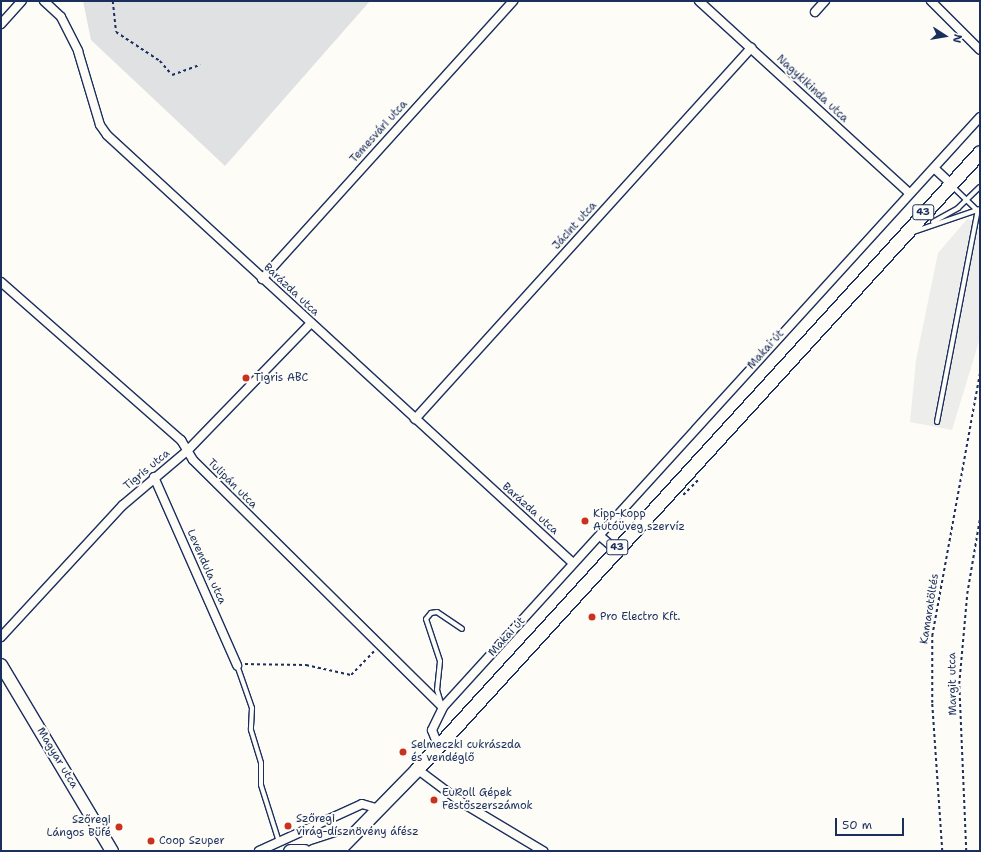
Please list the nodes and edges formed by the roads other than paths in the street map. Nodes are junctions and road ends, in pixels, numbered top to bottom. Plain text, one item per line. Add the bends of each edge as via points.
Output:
1 (22, 1) edge
2 (44, 1) edge
3 (513, 1) edge
4 (699, 1) edge
5 (825, 1) edge
6 (931, 1) edge
7 (815, 12) dead end
8 (1, 24) edge
9 (751, 48) junction
10 (980, 50) edge
11 (980, 117) edge
12 (980, 152) edge
13 (934, 168) junction
14 (951, 184) junction
15 (980, 187) edge
16 (909, 193) junction
17 (967, 200) junction
18 (979, 211) edge
19 (926, 226) junction
20 (896, 240) junction
21 (262, 279) junction
22 (1, 282) edge
23 (311, 323) junction
24 (415, 419) junction
25 (937, 422) dead end
26 (187, 451) junction
27 (154, 477) junction
28 (600, 536) junction
29 (615, 549) junction
30 (573, 563) junction
31 (462, 629) dead end
32 (1, 637) edge
33 (1, 665) edge
34 (237, 665) joint
35 (443, 707) junction
36 (438, 745) junction
37 (417, 769) junction
38 (380, 809) junction
39 (351, 837) junction
40 (279, 842) junction
41 (112, 851) edge
42 (259, 851) edge
43 (290, 851) edge
44 (304, 851) edge
45 (313, 851) edge
46 (337, 851) edge
47 (543, 851) edge

1 - 8 street
2 - 21 street, Barázda utca via 61,18 75,46 100,125
3 - 21 street, Temesvári utca
4 - 9 street, Nagykikinda utca
5 - 7 street
6 - 10 street
9 - 16 street, Nagykikinda utca
9 - 24 street, Jácint utca
11 - 13 street, Makai út
12 - 14 main road, Makai út / 43
13 - 14 street
13 - 16 street, Makai út
14 - 17 lane
14 - 20 main road, Makai út / 43
15 - 17 lane
16 - 28 street, Makai út
17 - 18 lane
17 - 19 lane
18 - 19 lane
18 - 25 lane
19 - 20 lane
20 - 29 main road, Makai út / 43
21 - 23 street, Barázda utca
22 - 26 street, Tulipán utca via 181,440
23 - 24 street, Barázda utca
23 - 26 street, Tigris utca
24 - 30 street, Barázda utca
26 - 27 street, Tigris utca
26 - 35 street, Tulipán utca
27 - 32 street, Tigris utca via 123,505
27 - 34 street, Levendula utca
28 - 29 street
28 - 30 street, Makai út
29 - 36 main road, Makai út / 43
30 - 35 street, Makai út
31 - 35 lane via 437,612 431,613 426,619 440,661 437,690
33 - 41 street, Magyar utca
34 - 40 lane via 252,708 252,730 261,763 261,785
35 - 36 street, Makai út via 432,730
36 - 37 main road, Makai út / 43
37 - 38 main road, Makai út / 43
37 - 47 street via 474,810
38 - 39 main road, Makai út / 43
38 - 40 street via 362,804
39 - 45 main road, Makai út / 43
39 - 46 main road, Makai út / 43
40 - 42 street
43 - 44 main road

